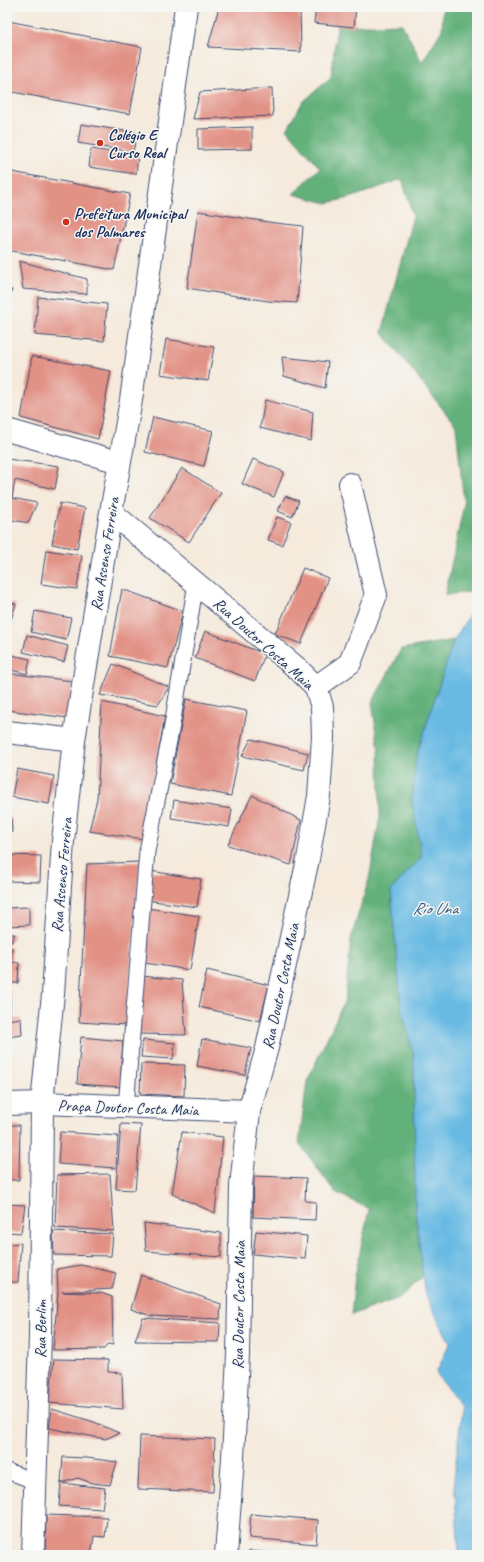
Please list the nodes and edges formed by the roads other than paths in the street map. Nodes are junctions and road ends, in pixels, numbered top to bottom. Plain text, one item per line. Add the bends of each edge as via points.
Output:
1 (186, 7) edge
2 (7, 430) edge
3 (119, 462) junction
4 (350, 484) dead end
5 (111, 512) junction
6 (196, 583) junction
7 (316, 687) junction
8 (7, 732) edge
9 (74, 740) junction
10 (42, 1103) junction
11 (7, 1104) edge
12 (126, 1107) junction
13 (249, 1111) junction
14 (7, 1471) edge
15 (34, 1481) junction
16 (33, 1555) edge
17 (226, 1555) edge

1 - 3 street, Rua Ascenso Ferreira via 131,400
2 - 3 street
3 - 5 street, Rua Ascenso Ferreira
4 - 7 street via 376,595 350,664
5 - 6 street, Rua Doutor Costa Maia
5 - 9 street, Rua Ascenso Ferreira
6 - 7 street, Rua Doutor Costa Maia via 275,648
6 - 12 lane via 147,851
7 - 13 street, Rua Doutor Costa Maia via 322,707 323,737 319,796 267,1048
8 - 9 street
9 - 10 street, Rua Ascenso Ferreira via 63,841 53,994
10 - 11 street, Praça Doutor Costa Maia
10 - 12 street, Praça Doutor Costa Maia
10 - 15 street, Rua Berlim via 40,1336
12 - 13 street, Praça Doutor Costa Maia
13 - 17 street, Rua Doutor Costa Maia via 240,1186 238,1355
14 - 15 lane
15 - 16 street, Rua Berlim

